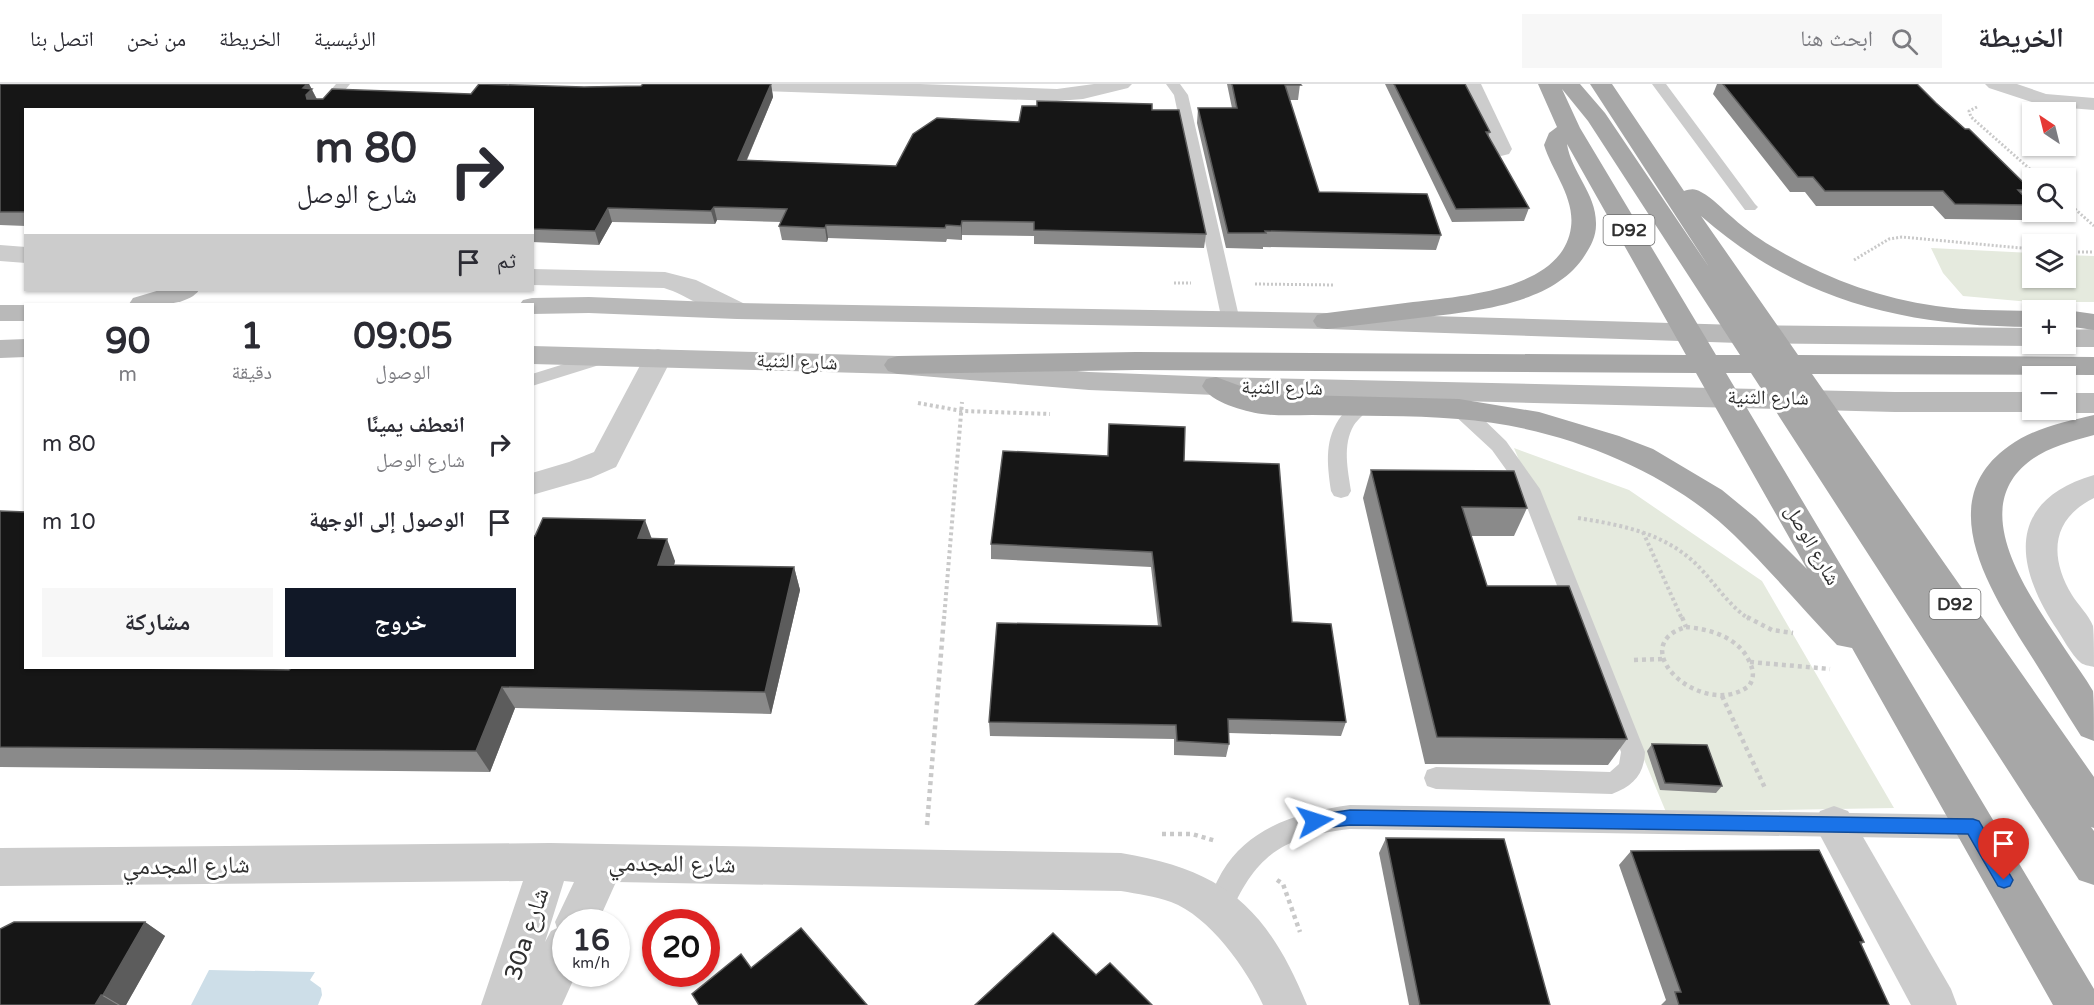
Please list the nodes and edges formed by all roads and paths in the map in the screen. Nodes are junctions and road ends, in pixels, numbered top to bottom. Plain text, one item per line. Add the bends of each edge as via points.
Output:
1 (343, 84) edge
2 (733, 84) edge
3 (1121, 84) edge
4 (1173, 84) edge
5 (1470, 84) edge
6 (1549, 84) edge
7 (1569, 84) edge
8 (1601, 84) edge
9 (1659, 84) edge
10 (2005, 88) edge
11 (2094, 104) edge
12 (323, 108) edge
13 (1569, 128) junction
14 (1501, 149) dead end
15 (1650, 156) junction
16 (2028, 168) edge
17 (1750, 207) dead end
18 (2076, 210) edge
19 (2094, 226) edge
20 (2022, 248) edge
21 (2076, 252) edge
22 (2094, 252) edge
23 (0, 253) edge
24 (24, 255) edge
25 (534, 277) edge
26 (1164, 283) dead end
27 (1223, 284) junction
28 (1341, 285) dead end
29 (1821, 285) junction
30 (183, 291) edge
31 (144, 303) edge
32 (534, 306) edge
33 (737, 311) junction
34 (0, 313) edge
35 (24, 313) edge
36 (2022, 319) edge
37 (2076, 319) edge
38 (1231, 321) junction
39 (1327, 321) junction
40 (2094, 322) edge
41 (1688, 332) junction
42 (1739, 334) junction
43 (1770, 334) junction
44 (2022, 337) edge
45 (2076, 338) edge
46 (2094, 338) edge
47 (24, 348) edge
48 (0, 349) edge
49 (534, 355) edge
50 (607, 356) junction
51 (658, 358) junction
52 (1792, 364) junction
53 (898, 365) junction
54 (1707, 365) junction
55 (1760, 365) junction
56 (2094, 366) edge
57 (965, 372) junction
58 (534, 380) edge
59 (1216, 386) junction
60 (1727, 398) junction
61 (1799, 399) junction
62 (2022, 402) edge
63 (2076, 403) edge
64 (2094, 403) edge
65 (1360, 407) junction
66 (1459, 409) junction
67 (2094, 425) edge
68 (534, 483) edge
69 (2094, 486) edge
70 (1341, 490) dead end
71 (1619, 525) dead end
72 (1642, 531) junction
73 (1686, 627) junction
74 (1851, 637) junction
75 (2094, 653) edge
76 (1750, 662) junction
77 (1887, 674) junction
78 (1722, 696) junction
79 (2094, 725) edge
80 (1436, 778) edge
81 (2094, 810) edge
82 (1782, 824) junction
83 (1834, 824) junction
84 (1973, 826) junction
85 (550, 862) junction
86 (604, 862) junction
87 (2094, 866) edge
88 (0, 867) edge
89 (923, 867) junction
90 (582, 909) edge
91 (1218, 910) junction
92 (552, 977) edge
93 (503, 1005) edge
94 (539, 1005) edge
95 (1285, 1005) edge
96 (1935, 1005) edge
97 (2078, 1005) edge

1 - 12 lane
2 - 3 street via 1057,95
4 - 27 lane via 1181,95
5 - 14 street
6 - 13 main road, شارع الوصل / D92
7 - 42 main road via 1597,118
8 - 15 main road, D92
9 - 17 lane
10 - 11 street via 2060,103
10 - 16 path via 1969,111 1979,125
13 - 39 main road via 1555,145 1581,204 1584,229 1574,254 1551,275 1486,302
13 - 41 main road, شارع الوصل / D92
15 - 29 main road via 1722,225 1755,249
15 - 43 main road, D92
18 - 19 path
20 - 29 path via 1889,239
21 - 22 path
23 - 24 street
25 - 33 street via 665,280 687,286
26 - 27 path
27 - 28 path
27 - 38 lane
29 - 36 main road via 1915,312
30 - 31 main road
32 - 33 main road
33 - 38 main road
34 - 35 main road
37 - 40 main road
38 - 39 main road
39 - 41 main road
41 - 42 main road
41 - 54 main road, شارع الوصل / D92
42 - 43 main road
42 - 55 main road
43 - 44 main road
43 - 52 main road, D92
45 - 46 main road
47 - 48 main road
49 - 50 main road, شارع الثنية
50 - 51 main road, شارع الثنية
50 - 58 lane
51 - 53 main road, شارع الثنية
51 - 68 street via 605,459
52 - 55 main road
52 - 56 main road
52 - 61 main road, D92
53 - 54 main road via 1136,361
53 - 57 main road, شارع الثنية
54 - 55 main road
54 - 60 main road, شارع الوصل / D92
55 - 61 main road
57 - 59 main road, شارع الثنية
57 - 89 path
59 - 60 main road, شارع الثنية
59 - 65 main road via 1262,404
60 - 61 main road, شارع الثنية
60 - 77 main road, شارع الوصل / D92
61 - 62 main road, شارع الثنية
61 - 81 main road, D92
61 - 87 main road
63 - 64 main road
65 - 66 main road
65 - 70 lane via 1343,425 1338,438
66 - 74 main road via 1574,431 1642,457 1711,498 1745,526
66 - 80 lane via 1506,452 1530,489 1633,752 1633,766 1626,777 1612,783
67 - 79 main road via 2031,445 2010,460 1996,477 1985,516 1988,539 2008,591
69 - 75 street via 2069,497 2055,509 2041,537 2041,554 2053,593
71 - 72 path
72 - 73 path
72 - 74 path via 1695,563 1748,620 1781,632
73 - 76 path via 1701,627 1731,640
73 - 78 path via 1665,637 1663,659 1686,685
74 - 77 main road
76 - 77 path
76 - 78 path via 1753,675 1749,687 1738,694
77 - 84 main road, شارع الوصل / D92
78 - 82 path
82 - 83 lane
82 - 91 lane via 1350,818 1315,821 1282,832 1254,852 1233,877
83 - 84 lane
83 - 96 street
84 - 97 main road, شارع الوصل / D92
85 - 86 street, شارع المجدمي
85 - 88 street, شارع المجدمي
85 - 93 street, 30a شارع
86 - 89 street, شارع المجدمي
86 - 90 street, 30a شارع
89 - 91 street, شارع المجدمي via 1121,872 1189,889
91 - 95 street, شارع المجدمي via 1265,964
92 - 94 street, 30a شارع

